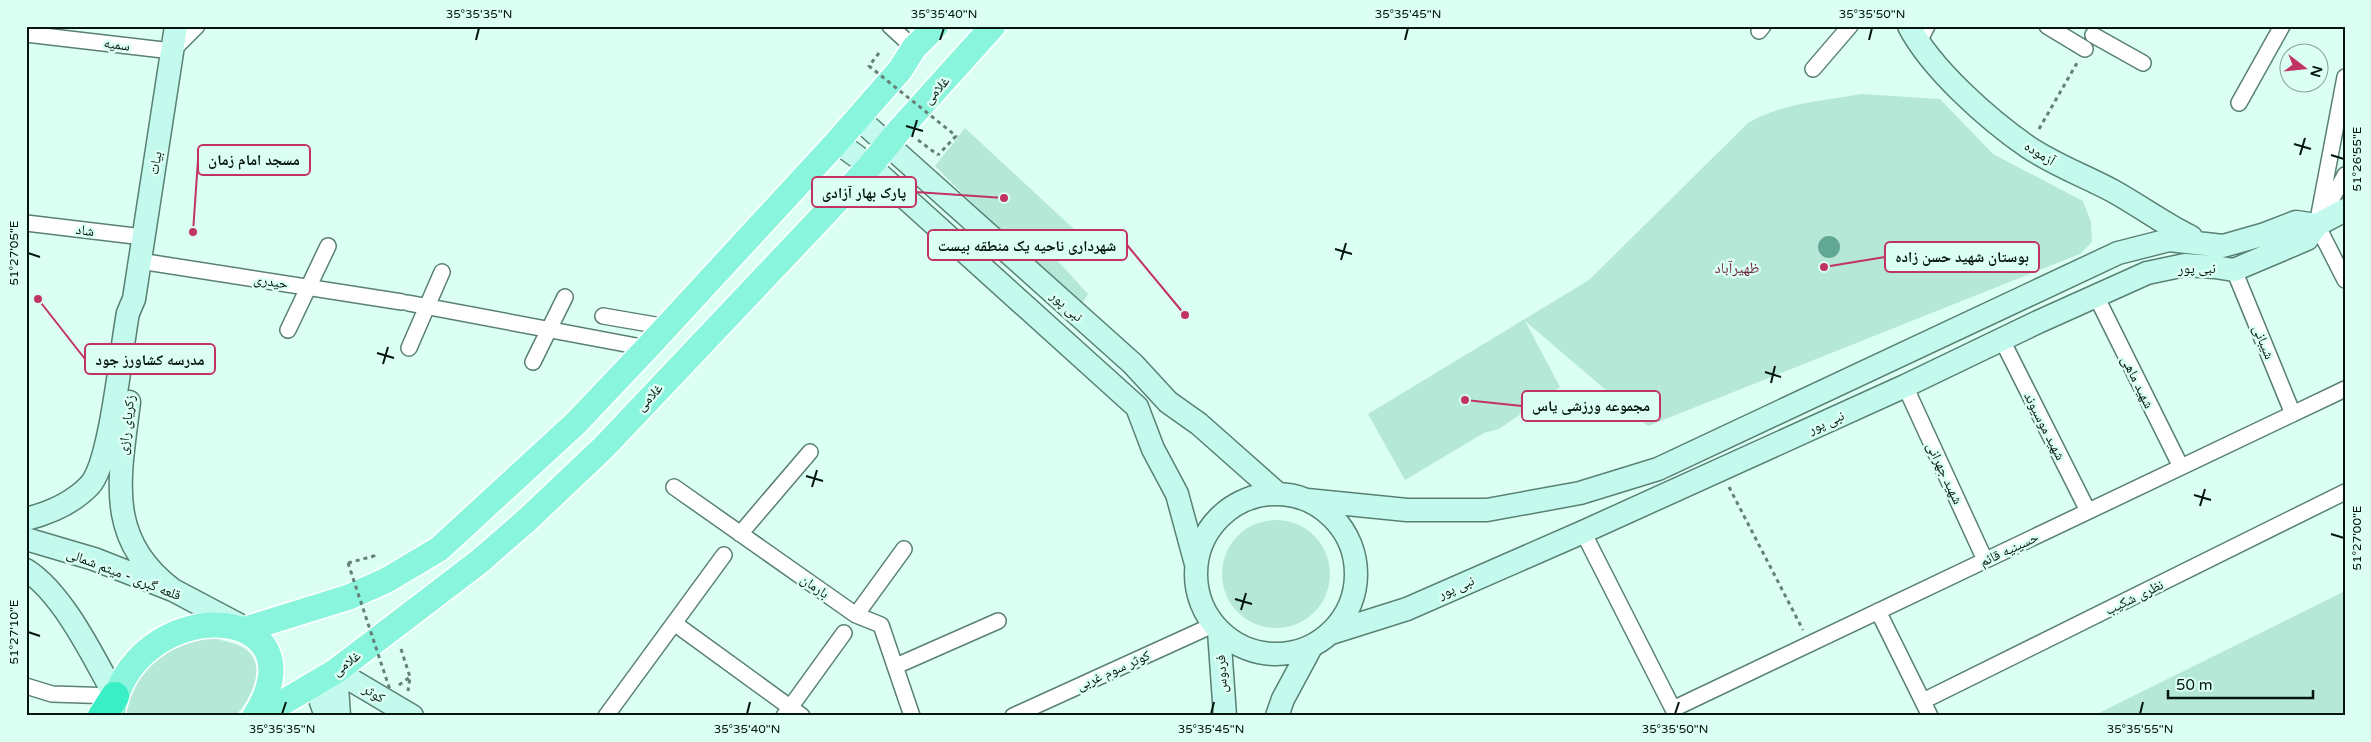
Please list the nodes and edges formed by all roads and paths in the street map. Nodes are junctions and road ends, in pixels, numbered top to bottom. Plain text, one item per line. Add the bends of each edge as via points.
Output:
1 (176, 26) edge
2 (197, 26) edge
3 (890, 26) edge
4 (936, 26) edge
5 (993, 26) edge
6 (1850, 26) edge
7 (2047, 26) edge
8 (2282, 26) edge
9 (1918, 32) edge
10 (26, 34) edge
11 (2093, 34) dead end
12 (914, 48) junction
13 (2085, 49) joint
14 (172, 51) junction
15 (879, 53) dead end
16 (2143, 63) dead end
17 (1813, 69) dead end
18 (2345, 77) edge
19 (2239, 103) dead end
20 (857, 117) junction
21 (837, 142) junction
22 (886, 146) junction
23 (2029, 147) junction
24 (938, 155) dead end
25 (870, 166) junction
26 (2345, 175) edge
27 (2345, 210) edge
28 (26, 223) edge
29 (2317, 225) junction
30 (143, 237) junction
31 (2201, 242) junction
32 (328, 246) dead end
33 (140, 261) junction
34 (2234, 270) junction
35 (442, 272) dead end
36 (2345, 280) edge
37 (306, 287) junction
38 (2096, 296) junction
39 (565, 297) dead end
40 (134, 299) junction
41 (428, 307) junction
42 (603, 316) dead end
43 (666, 327) junction
44 (288, 330) dead end
45 (550, 330) junction
46 (2002, 340) junction
47 (409, 348) dead end
48 (647, 348) junction
49 (532, 362) dead end
50 (1905, 386) junction
51 (2345, 389) edge
52 (2293, 414) junction
53 (810, 452) dead end
54 (2181, 467) junction
55 (1720, 470) junction
56 (674, 487) dead end
57 (2345, 492) edge
58 (1278, 494) junction
59 (1307, 500) junction
60 (2088, 511) junction
61 (26, 519) edge
62 (1583, 532) junction
63 (740, 534) junction
64 (26, 539) edge
65 (904, 549) dead end
66 (724, 555) dead end
67 (374, 556) dead end
68 (1985, 560) junction
69 (1196, 564) junction
70 (26, 570) edge
71 (173, 590) junction
72 (1878, 611) junction
73 (856, 615) junction
74 (998, 621) dead end
75 (674, 623) junction
76 (394, 628) junction
77 (1216, 628) junction
78 (246, 629) junction
79 (844, 633) dead end
80 (1331, 633) junction
81 (1810, 643) junction
82 (1311, 647) junction
83 (896, 666) junction
84 (336, 671) junction
85 (410, 677) dead end
86 (315, 685) junction
87 (26, 686) edge
88 (390, 690) dead end
89 (1923, 701) junction
90 (109, 709) edge
91 (792, 713) edge
92 (255, 716) edge
93 (260, 716) edge
94 (326, 716) edge
95 (338, 716) edge
96 (412, 716) edge
97 (606, 716) edge
98 (912, 716) edge
99 (1014, 716) edge
100 (1225, 716) edge
101 (1277, 716) edge
102 (1930, 716) edge

1 - 14 main road, بیات
2 - 14 street
3 - 12 street
4 - 12 main road
5 - 22 main road, غلامی
6 - 17 street
7 - 13 street
8 - 19 street
9 - 23 main road, آزموده via 1961,92
10 - 14 street, سمیه
11 - 16 street
12 - 20 main road via 900,70
13 - 23 path
14 - 30 main road, بیات
15 - 24 path, bridge via 869,66 956,136
18 - 29 street
20 - 21 main road
20 - 22 main road, نبی پور
21 - 25 main road, نبی پور
21 - 43 main road
22 - 25 main road, غلامی
22 - 58 main road, نبی پور via 1133,364 1168,402 1199,424
23 - 31 main road, آزموده
25 - 69 main road, نبی پور via 1137,407 1153,449 1177,494
25 - 76 main road, غلامی via 604,447 480,561
26 - 29 street
27 - 29 main road, نبی پور
28 - 30 street, شاد
29 - 31 main road, نبی پور via 2296,222 2223,246
29 - 34 main road, نبی پور via 2307,240
29 - 36 street
30 - 33 main road, بیات
31 - 59 main road, نبی پور via 2169,240 2118,253 1658,469 1580,493 1487,510 1407,510
32 - 37 street
33 - 37 street, حیدری
33 - 40 main road, بیات
34 - 38 main road, نبی پور via 2185,265 2147,273
34 - 52 street, شیبانی
35 - 41 street
37 - 41 street, حیدری
37 - 44 street
38 - 46 main road, نبی پور
38 - 54 street, شهید ماهی
39 - 45 street
40 - 61 main road, زکریای رازی via 128,313 105,450 91,484 72,501
40 - 71 main road, زکریای رازی via 139,313 121,460 122,508 128,538 140,559 154,576
41 - 45 street, حیدری
41 - 47 street
42 - 43 street
43 - 48 main road
45 - 48 street, حیدری
45 - 49 street
46 - 50 main road, نبی پور
46 - 60 street, شهید موسیوند
48 - 78 main road via 576,423 439,548 387,580 350,597
50 - 55 main road, نبی پور
50 - 68 street, شهید جهرانی
51 - 52 street, حسینیه قائم
52 - 54 street, حسینیه قائم
53 - 63 street
54 - 60 street, حسینیه قائم
55 - 62 main road, نبی پور
55 - 81 path
56 - 63 street, بارمان
57 - 89 street, نظری شکیب
58 - 59 main road
58 - 69 main road via 1255,496 1233,506 1221,516 1203,542
59 - 80 main road via 1326,511 1342,528 1354,556 1354,594 1345,615
60 - 68 street, حسینیه قائم
62 - 80 main road, نبی پور via 1408,609
62 - 81 street, حسینیه قائم via 1673,709
63 - 73 street, بارمان
64 - 71 main road, قلعه گبری - میثم شمالی
65 - 73 street
66 - 75 street
67 - 88 path, bridge via 348,563
68 - 72 street, حسینیه قائم
69 - 77 main road via 1202,607
70 - 90 main road via 50,590 90,651
71 - 78 main road, قلعه گبری - میثم شمالی
72 - 81 street, حسینیه قائم
72 - 89 street
73 - 83 street, بارمان via 881,625
74 - 83 street
75 - 91 street
75 - 97 street
76 - 84 main road, غلامی
76 - 85 path
77 - 82 main road via 1239,646 1262,654 1288,654
77 - 99 street, کوثر سوم غربی
77 - 100 main road, فردوس
78 - 90 main road via 203,626 182,630 158,641 135,661 123,677
78 - 92 main road via 260,640 271,664 271,683
79 - 91 street
80 - 82 main road
82 - 101 main road
83 - 98 street, بارمان
84 - 86 main road, غلامی
84 - 95 main road
84 - 96 main road, کوثر
86 - 93 main road, غلامی
86 - 94 main road
87 - 90 street
89 - 102 street

